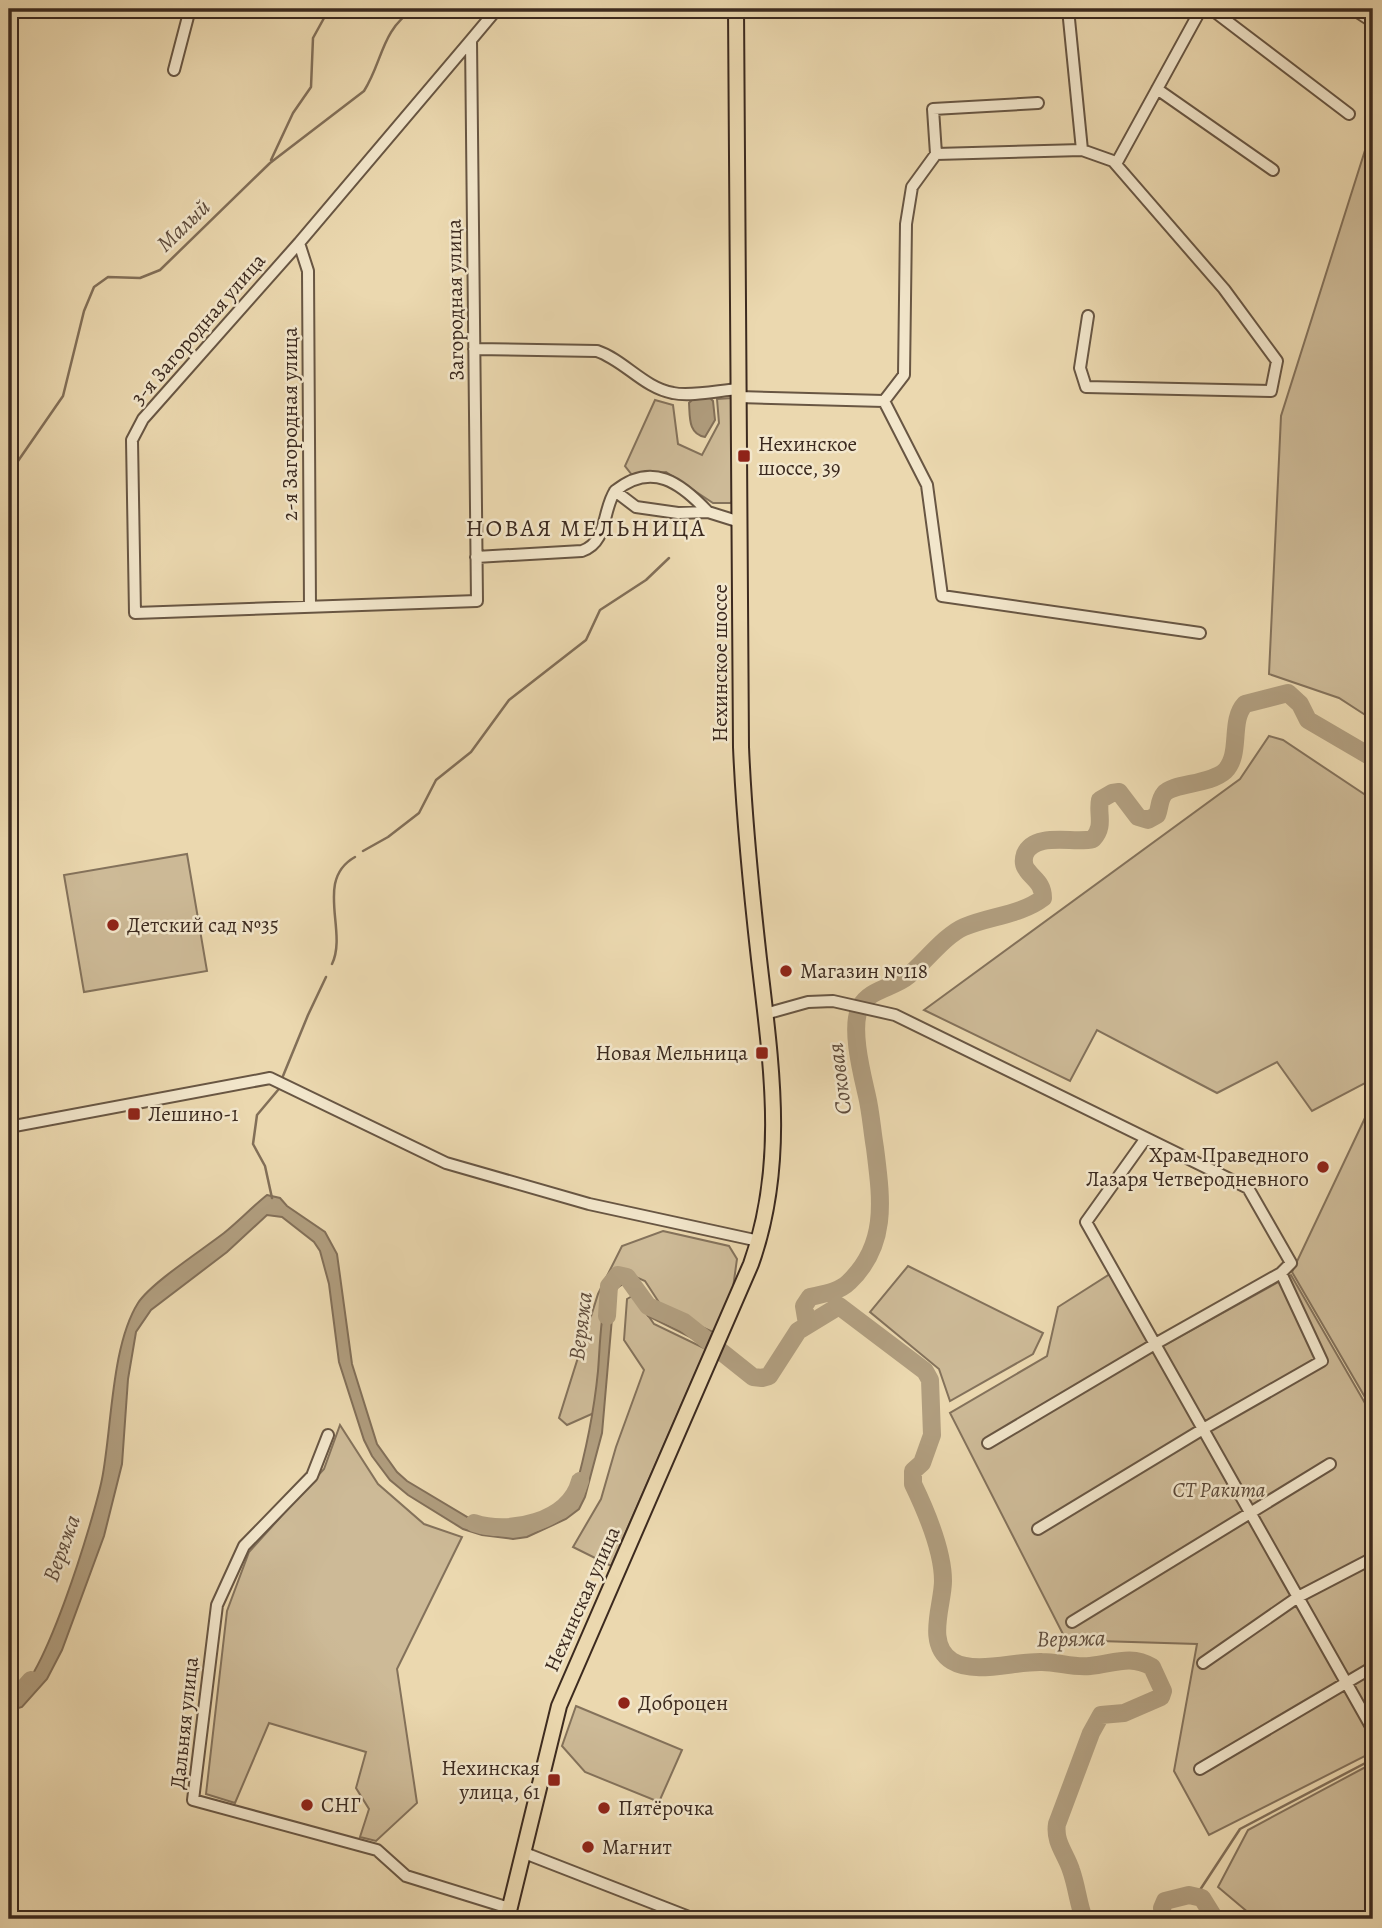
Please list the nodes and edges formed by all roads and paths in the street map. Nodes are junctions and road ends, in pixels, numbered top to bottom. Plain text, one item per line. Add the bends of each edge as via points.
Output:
1 (190, 9) edge
2 (497, 9) edge
3 (736, 9) edge
4 (1068, 9) edge
5 (1203, 9) edge
6 (1353, 9) edge
7 (1373, 22) edge
8 (471, 40) junction
9 (174, 70) dead end
10 (1157, 89) junction
11 (1038, 103) dead end
12 (1349, 114) dead end
13 (1082, 150) junction
14 (936, 154) junction
15 (1116, 164) junction
16 (1273, 170) dead end
17 (299, 243) junction
18 (1088, 316) dead end
19 (474, 349) junction
20 (739, 393) junction
21 (884, 401) junction
22 (615, 491) junction
23 (708, 512) junction
24 (740, 522) junction
25 (476, 557) junction
26 (310, 607) junction
27 (1200, 633) dead end
28 (765, 1014) junction
29 (9, 1127) edge
30 (1146, 1138) junction
31 (759, 1241) junction
32 (1281, 1273) junction
33 (733, 1308) joint
34 (1155, 1343) junction
35 (1203, 1429) junction
36 (328, 1435) dead end
37 (988, 1443) dead end
38 (1330, 1464) dead end
39 (1250, 1514) junction
40 (1038, 1529) dead end
41 (1373, 1558) edge
42 (1298, 1597) junction
43 (1072, 1622) dead end
44 (1203, 1663) dead end
45 (1373, 1667) edge
46 (1345, 1683) junction
47 (1373, 1730) edge
48 (1200, 1769) dead end
49 (522, 1852) junction
50 (508, 1914) edge
51 (694, 1919) edge

1 - 9 street
2 - 8 street
3 - 20 main road, Нехинское шоссе
4 - 13 street
5 - 10 street
5 - 12 street via 1215,12
6 - 7 street
8 - 17 street, 3-я Загородная улица
8 - 19 street, Загородная улица
10 - 15 street
10 - 16 street
11 - 14 street via 933,109
13 - 14 street
13 - 15 street
14 - 21 street via 912,187 906,224 904,375
15 - 18 street via 1224,289 1277,361 1271,391 1086,387 1080,368
17 - 26 street, 2-я Загородная улица via 308,271
17 - 26 street, 3-я Загородная улица via 143,419 132,440 135,613
19 - 20 street via 597,351 671,393
19 - 25 street, Загородная улица
20 - 21 street
20 - 24 main road, Нехинское шоссе
21 - 27 street via 927,485 942,596
22 - 23 street via 636,507
22 - 23 street via 630,479 665,478 684,488
22 - 25 street via 599,539 591,548
23 - 24 street
24 - 28 main road, Нехинское шоссе via 744,806
25 - 26 street, Загородная улица via 477,601
28 - 30 street via 808,1002 833,1002 895,1015
28 - 31 main road, Нехинское шоссе via 775,1148
29 - 31 street via 270,1078 446,1163 589,1204
30 - 32 street via 1248,1188 1291,1263
30 - 34 street via 1086,1222
31 - 33 main road, Нехинское шоссе
32 - 34 street
32 - 35 street via 1322,1361
33 - 49 main road, Нехинская улица via 559,1706
34 - 35 street
34 - 37 street
35 - 39 street
35 - 40 street
36 - 50 street, Дальняя улица via 312,1476 244,1546 217,1605 193,1800 377,1850 406,1877
38 - 39 street
39 - 42 street
39 - 43 street
41 - 42 street
42 - 44 street
42 - 46 street
45 - 46 street
46 - 47 street
46 - 48 street
49 - 50 main road, Нехинская улица
49 - 51 street

